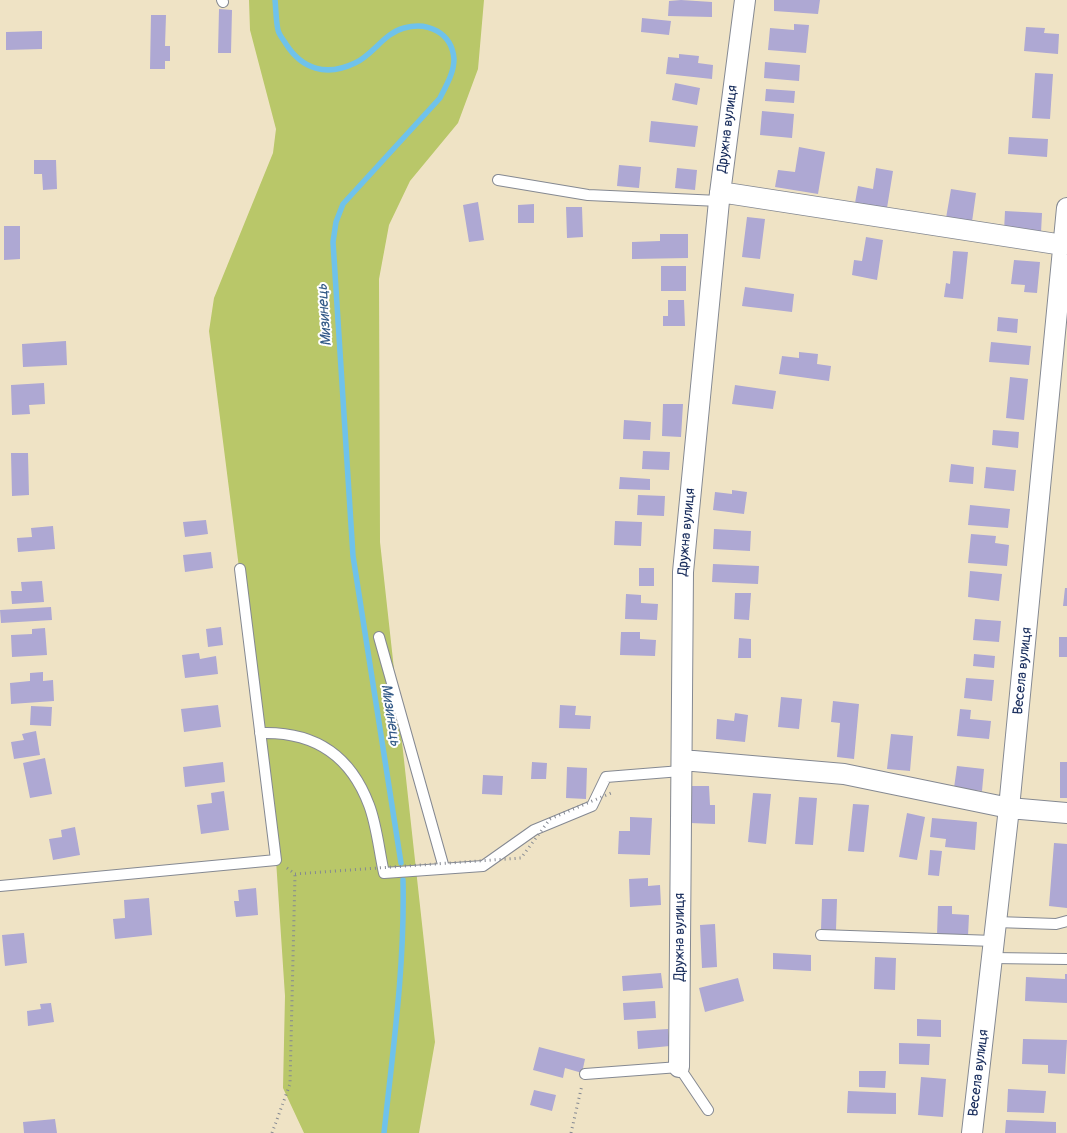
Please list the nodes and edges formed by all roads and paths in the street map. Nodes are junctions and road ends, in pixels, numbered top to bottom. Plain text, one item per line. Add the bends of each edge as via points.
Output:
1 (745, 0) edge
2 (498, 180) dead end
3 (720, 197) junction
4 (1067, 208) edge
5 (1063, 245) junction
6 (1064, 268) edge
7 (240, 569) dead end
8 (379, 637) dead end
9 (260, 733) junction
10 (682, 766) junction
11 (611, 793) dead end
12 (1009, 808) junction
13 (1067, 813) edge
14 (444, 868) junction
15 (0, 886) edge
16 (1067, 921) edge
17 (821, 935) dead end
18 (994, 940) junction
19 (1067, 959) edge
20 (679, 1067) junction
21 (585, 1074) joint
22 (708, 1110) dead end
23 (272, 1133) edge
24 (571, 1133) edge
25 (972, 1133) edge

1 - 3 street, Дружна вулиця
2 - 3 lane via 588,195
3 - 5 street
3 - 10 street, Дружна вулиця via 683,572
4 - 5 street, Весела вулиця
5 - 6 street, Весела вулиця
6 - 12 street, Весела вулиця
7 - 9 lane
8 - 14 lane
9 - 14 lane via 283,732 304,737 331,751 355,776 370,806 384,872
9 - 15 lane via 276,860
10 - 12 street via 844,774
10 - 14 lane via 606,777 592,806 534,830 483,866
10 - 20 street, Дружна вулиця
11 - 23 path, bridge via 550,819 521,858 295,874 290,1084
12 - 13 street
12 - 18 street, Весела вулиця
16 - 18 lane
17 - 18 lane
18 - 19 lane
18 - 25 street, Весела вулиця
20 - 21 lane
20 - 22 lane
21 - 24 path

